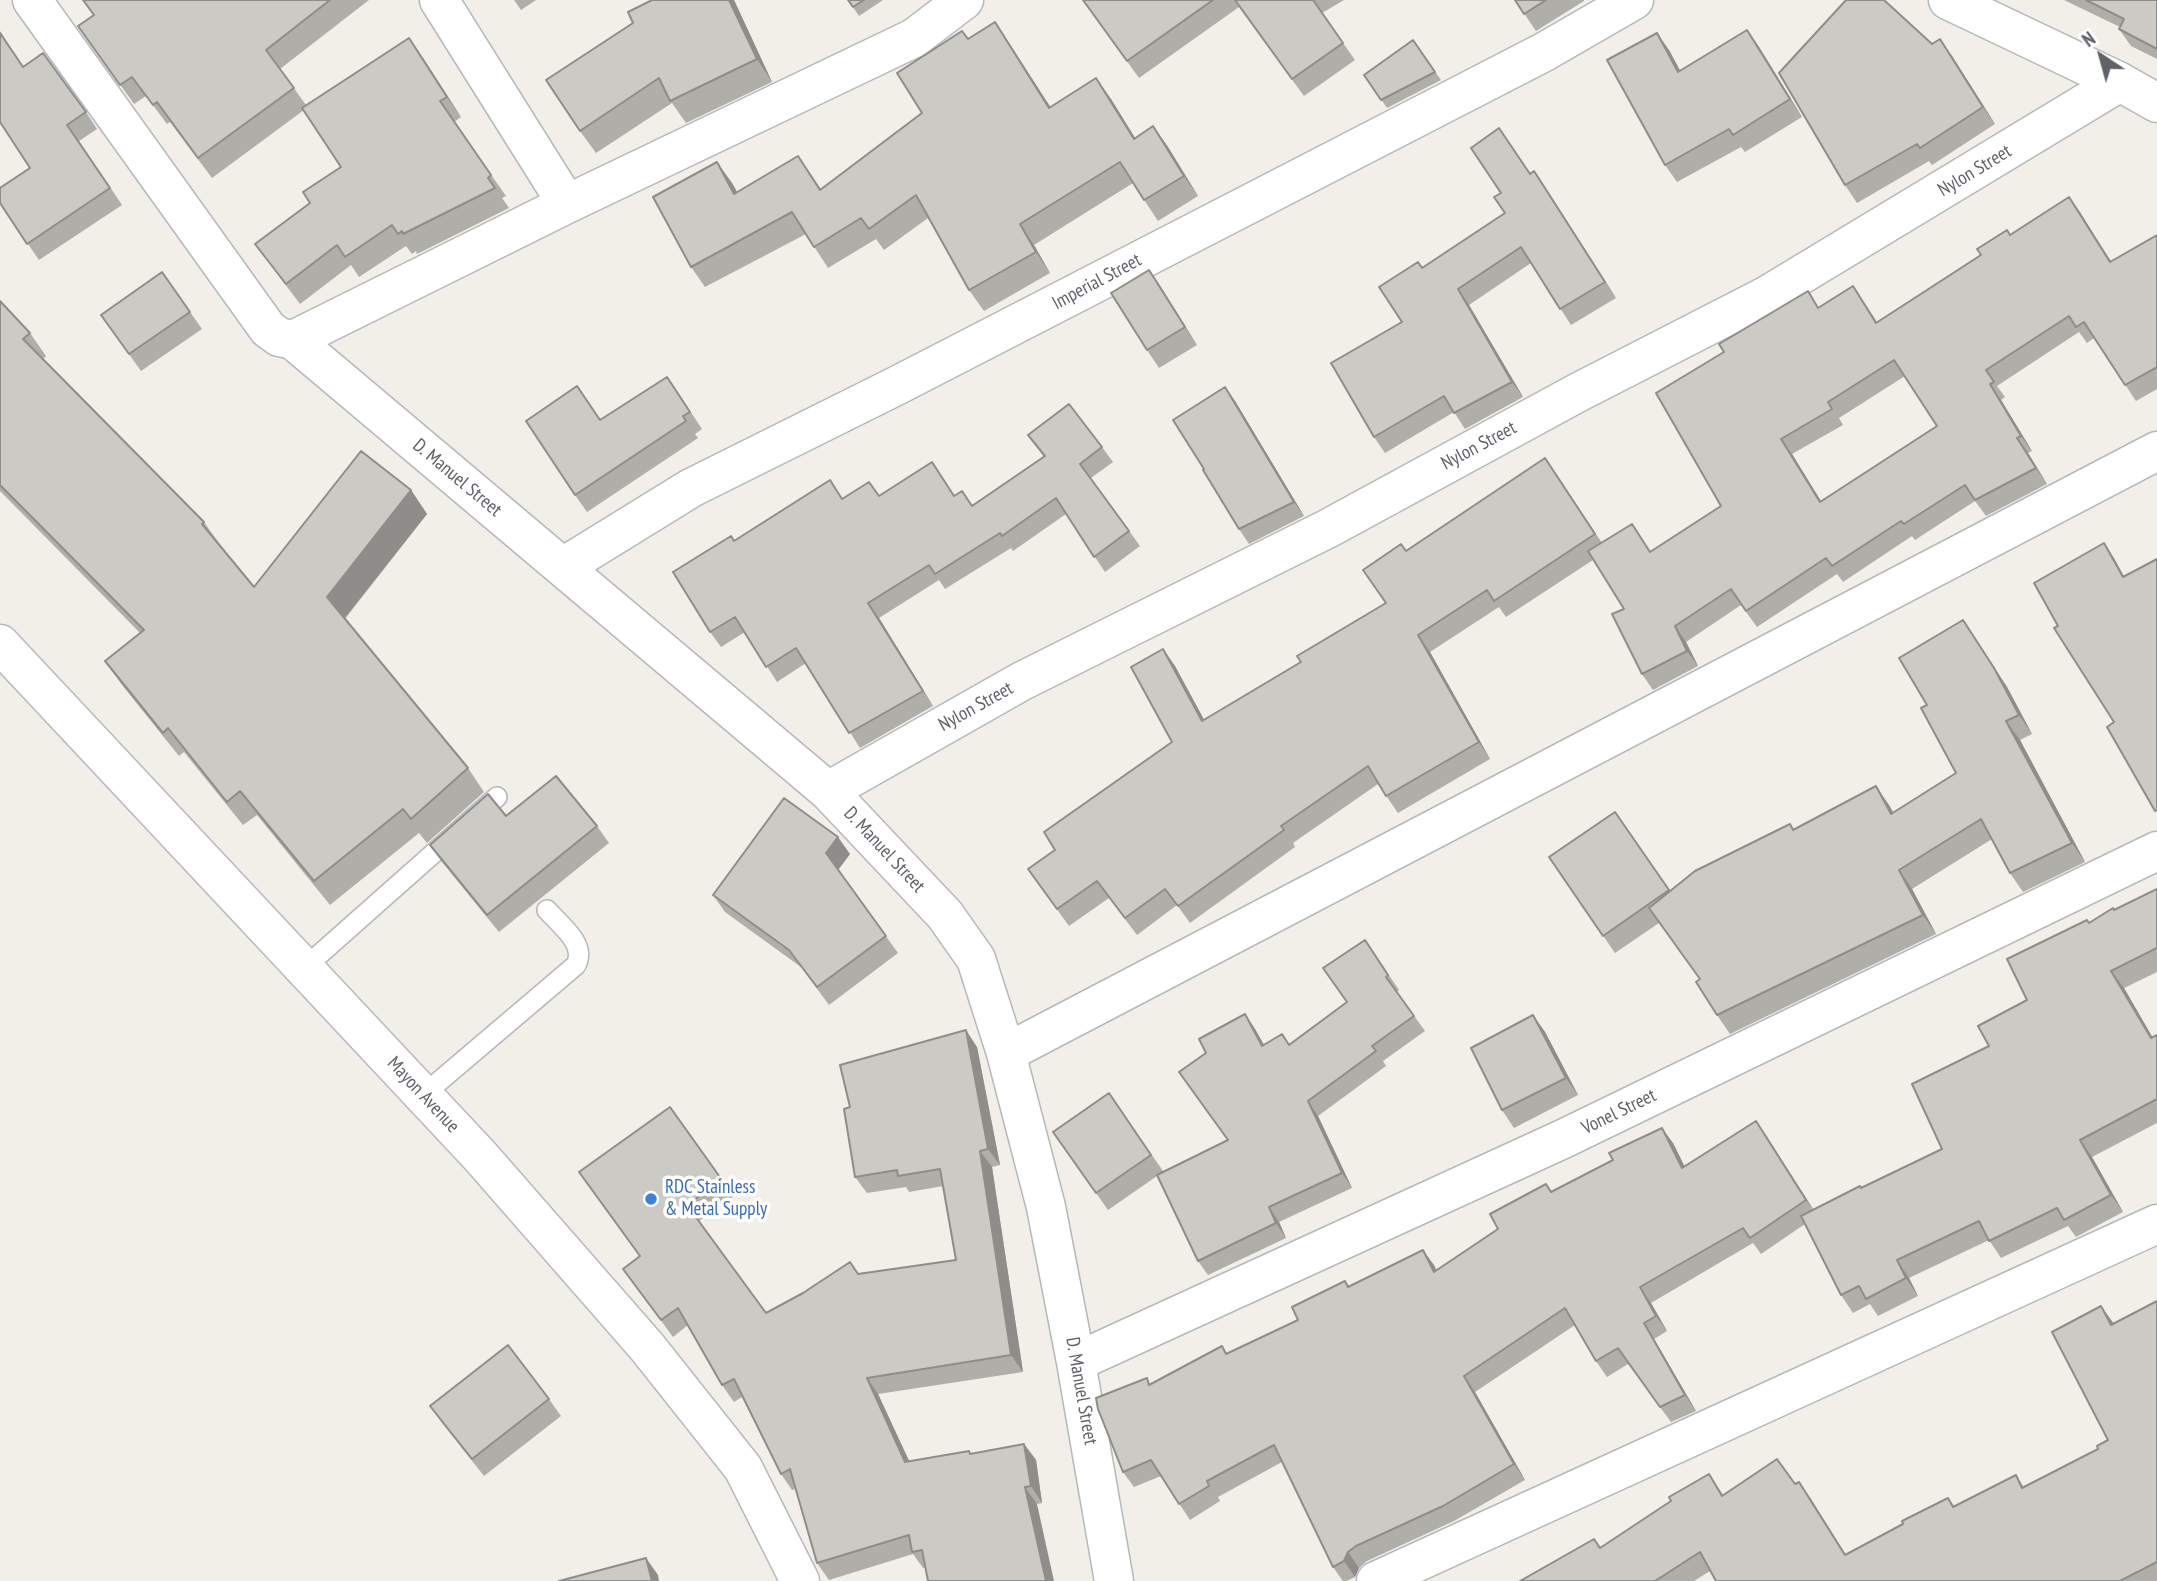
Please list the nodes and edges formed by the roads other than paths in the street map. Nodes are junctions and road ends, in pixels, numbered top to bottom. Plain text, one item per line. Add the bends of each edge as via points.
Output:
1 (32, 0) edge
2 (439, 0) edge
3 (964, 0) edge
4 (1634, 0) edge
5 (1948, 0) edge
6 (2120, 82) junction
7 (2157, 103) edge
8 (567, 204) junction
9 (293, 340) junction
10 (2157, 451) edge
11 (562, 567) junction
12 (0, 644) edge
13 (828, 791) junction
14 (497, 797) dead end
15 (2157, 851) edge
16 (547, 910) dead end
17 (303, 969) junction
18 (1006, 1053) junction
19 (423, 1095) junction
20 (2157, 1224) edge
21 (1076, 1362) junction
22 (800, 1581) edge
23 (1114, 1581) edge
24 (1376, 1581) edge

1 - 9 street, D. Manuel Street via 268,328
2 - 8 street
3 - 8 street via 914,38
4 - 11 street, Imperial Street via 1531,58 691,488
5 - 6 street
6 - 7 street
6 - 13 street, Nylon Street via 1766,296 1329,527 1023,681
8 - 9 street
9 - 11 street, D. Manuel Street
10 - 18 street
11 - 13 street, D. Manuel Street
12 - 17 street, Mayon Avenue
13 - 18 street, D. Manuel Street via 945,915 976,959
14 - 17 lane
15 - 21 street, Vonel Street via 1563,1139
16 - 19 lane via 576,943 576,965
17 - 19 street, Mayon Avenue
18 - 21 street, D. Manuel Street via 1046,1207
19 - 22 street, Mayon Avenue via 647,1347 743,1468
20 - 24 street
21 - 23 street, D. Manuel Street

